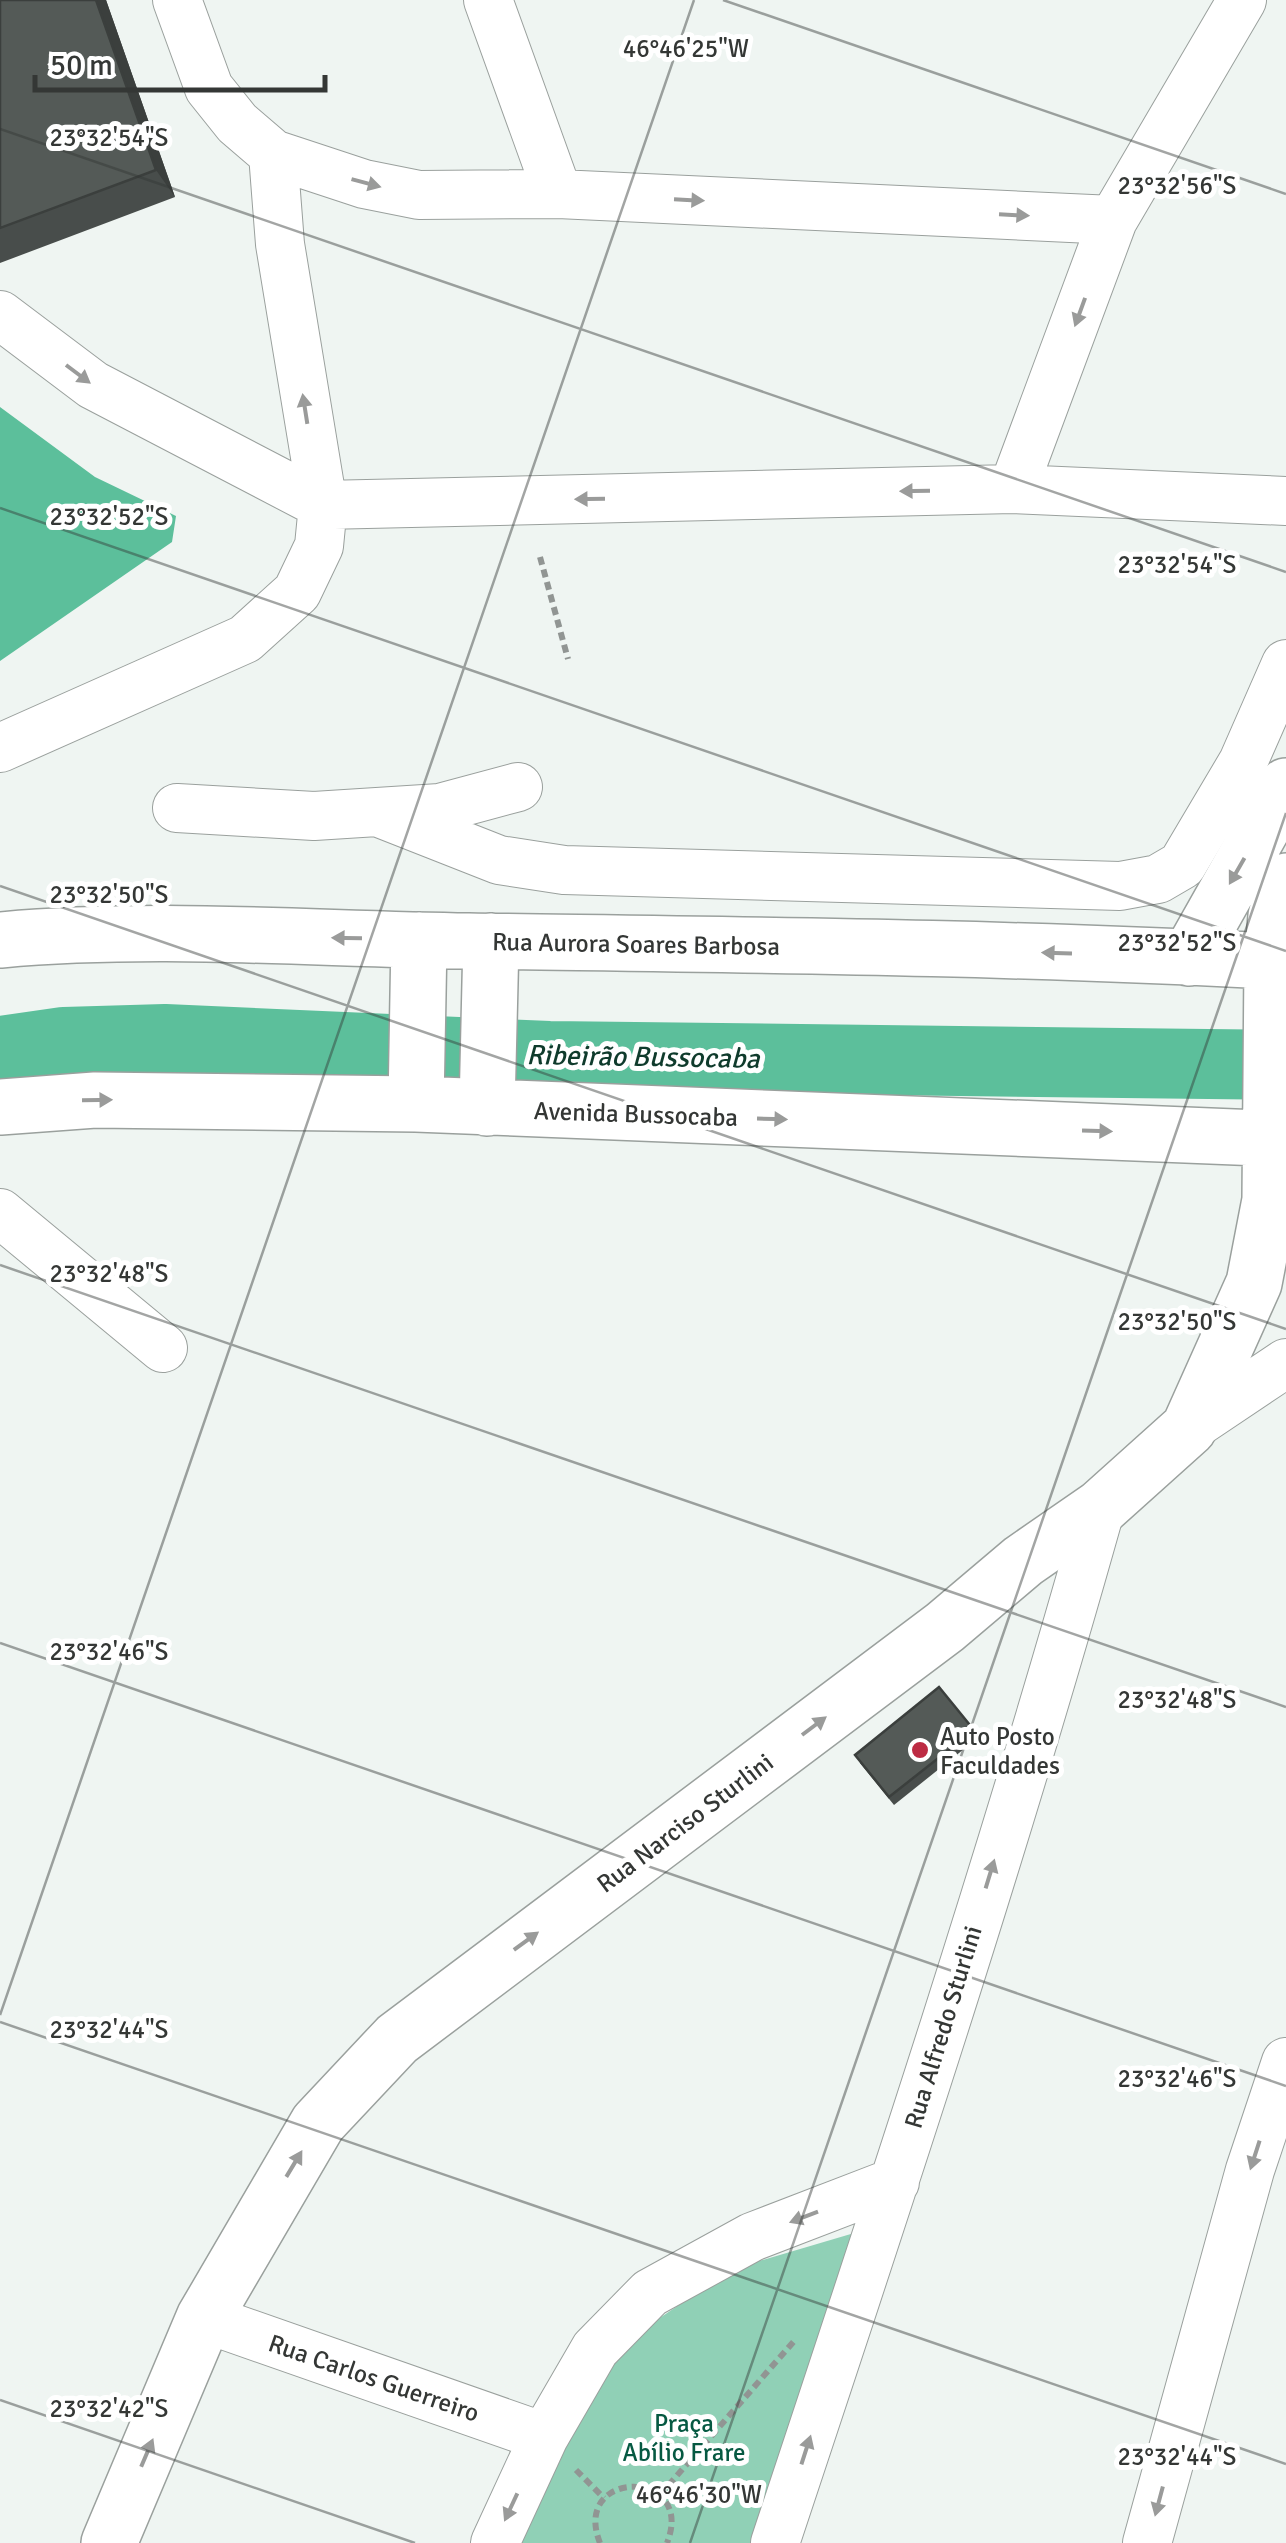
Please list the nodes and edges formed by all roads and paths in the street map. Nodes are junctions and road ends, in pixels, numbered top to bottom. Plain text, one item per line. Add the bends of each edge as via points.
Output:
1 (177, 0) edge
2 (488, 0) edge
3 (1242, 0) edge
4 (273, 154) junction
5 (558, 194) junction
6 (1113, 220) junction
7 (0, 315) edge
8 (1013, 488) junction
9 (1286, 501) edge
10 (322, 505) junction
11 (540, 557) dead end
12 (568, 659) dead end
13 (1286, 664) edge
14 (0, 748) edge
15 (1286, 786) edge
16 (518, 787) dead end
17 (177, 808) dead end
18 (377, 812) junction
19 (1286, 881) edge
20 (0, 940) edge
21 (418, 954) junction
22 (1189, 958) junction
23 (490, 962) junction
24 (1279, 962) edge
25 (416, 1094) junction
26 (487, 1096) junction
27 (0, 1107) edge
28 (1276, 1132) edge
29 (0, 1213) edge
30 (1275, 1254) edge
31 (163, 1348) dead end
32 (1286, 1363) edge
33 (1189, 1428) junction
34 (1101, 1507) junction
35 (1286, 2062) edge
36 (895, 2182) junction
37 (204, 2318) junction
38 (797, 2338) dead end
39 (544, 2438) junction
40 (660, 2495) junction
41 (109, 2543) edge
42 (495, 2543) edge
43 (600, 2543) edge
44 (667, 2543) edge
45 (775, 2543) edge
46 (1148, 2543) edge

1 - 4 street via 209,88
2 - 5 street
3 - 6 street
4 -> 5 street via 418,195
10 -> 4 street via 280,244
5 -> 6 street
6 -> 8 street
7 -> 10 street via 93,385
8 - 9 street
8 -> 10 street
10 - 14 street via 318,546 297,592 245,639
11 - 12 path
13 - 18 street via 1243,762 1182,865 1158,879 1120,886 564,870 499,860
15 -> 22 main road
16 - 18 street via 440,808
17 - 18 street via 314,816
19 - 24 main road, Rua Narciso Sturlini via 1276,916
21 -> 20 main road, Rua Aurora Soares Barbosa via 72,934
21 - 23 main road, Rua Aurora Soares Barbosa
21 - 25 main road
22 -> 23 main road, Rua Aurora Soares Barbosa via 963,950
22 - 24 main road, Rua Aurora Soares Barbosa
23 - 26 main road
24 - 28 main road, Rua Narciso Sturlini via 1272,1037
25 - 26 main road, Avenida Bussocaba
27 -> 25 main road, Avenida Bussocaba
26 -> 28 main road, Avenida Bussocaba
28 - 30 main road, Rua Narciso Sturlini via 1270,1200
29 - 31 street
30 - 33 main road, Rua Narciso Sturlini via 1254,1283
32 - 33 street
33 - 34 main road, Rua Narciso Sturlini
36 -> 34 street, Rua Alfredo Sturlini
37 -> 34 main road, Rua Narciso Sturlini via 318,2123 397,2039
35 -> 46 street
36 -> 39 street via 752,2237 650,2293 595,2349
45 -> 36 street, Rua Alfredo Sturlini
37 - 39 street, Rua Carlos Guerreiro
41 -> 37 main road, Rua Narciso Sturlini
38 - 40 path
39 -> 42 street
40 - 43 path via 638,2485 604,2498 595,2521
40 - 44 path via 672,2518

